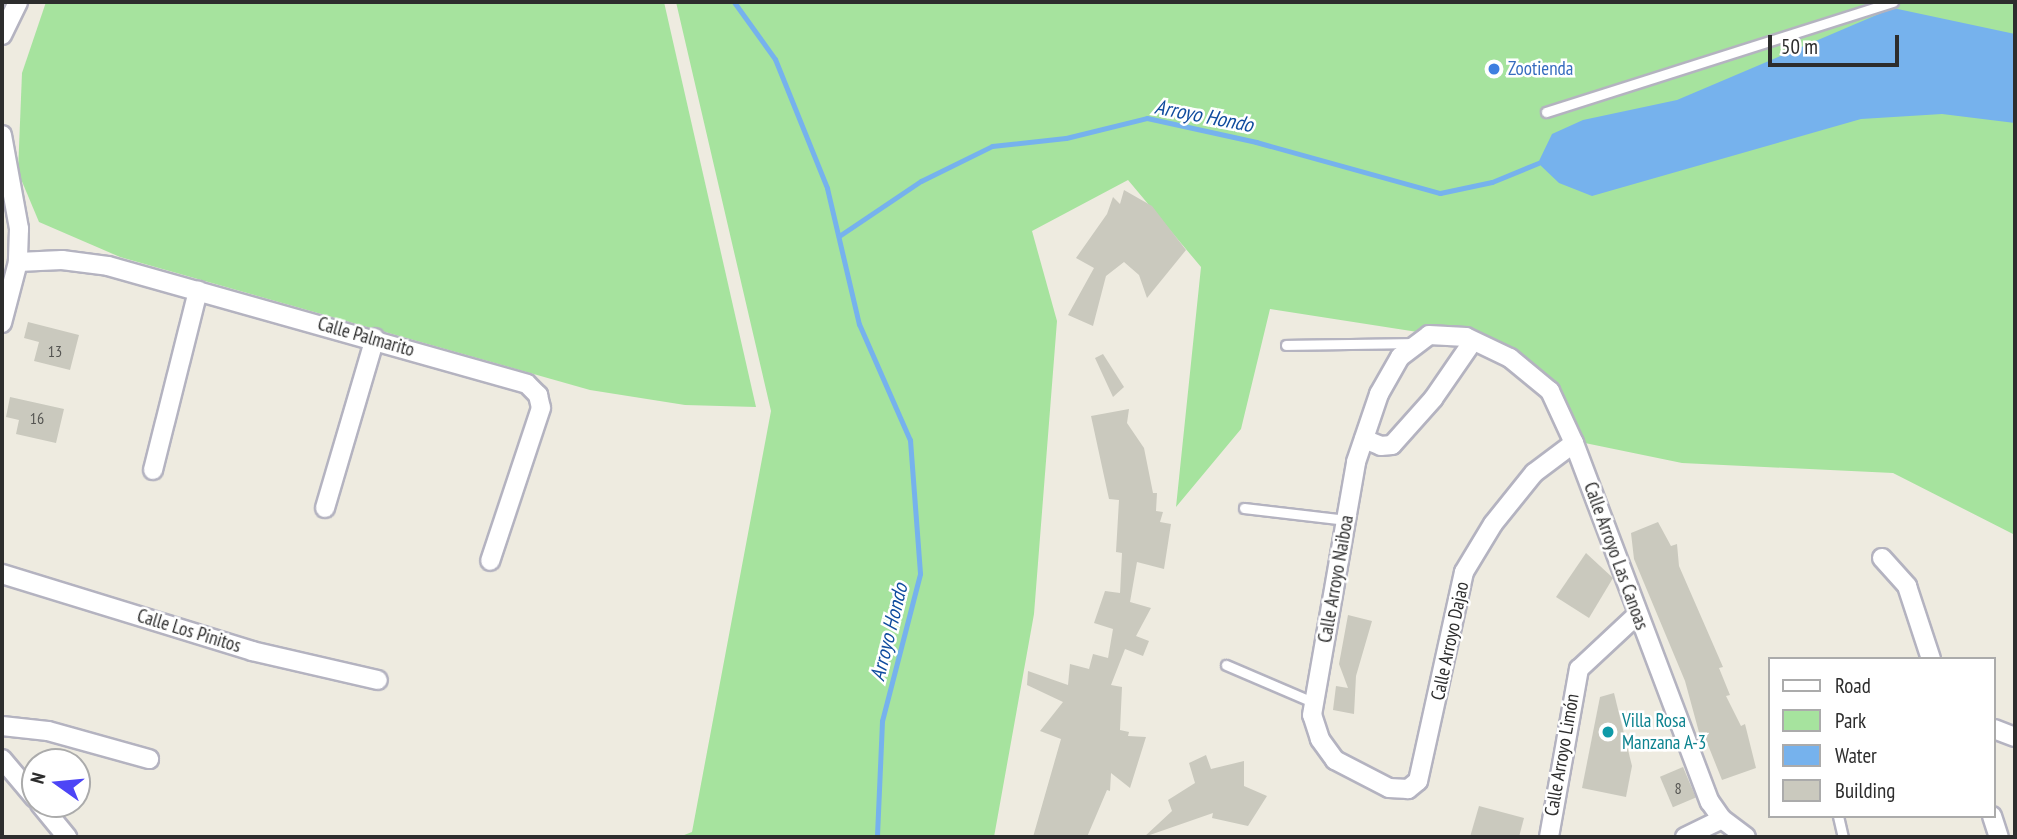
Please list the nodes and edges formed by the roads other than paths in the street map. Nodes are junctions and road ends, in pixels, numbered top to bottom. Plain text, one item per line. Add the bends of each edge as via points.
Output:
1 (18, 2) edge
2 (1893, 2) edge
3 (2, 34) edge
4 (1546, 112) dead end
5 (2, 135) edge
6 (18, 262) junction
7 (198, 290) junction
8 (2, 323) edge
9 (375, 338) junction
10 (1424, 339) junction
11 (1473, 341) junction
12 (1286, 345) dead end
13 (1364, 439) junction
14 (1574, 443) junction
15 (153, 470) dead end
16 (325, 508) dead end
17 (1244, 509) dead end
18 (1346, 520) junction
19 (1882, 558) dead end
20 (490, 561) dead end
21 (2, 573) edge
22 (1637, 615) junction
23 (1930, 657) edge
24 (1226, 665) dead end
25 (378, 680) dead end
26 (1315, 703) junction
27 (2, 726) edge
28 (1996, 730) edge
29 (2015, 737) edge
30 (2, 759) edge
31 (149, 759) dead end
32 (21, 781) edge
33 (1408, 789) joint
34 (51, 818) edge
35 (1838, 818) edge
36 (1993, 818) edge
37 (1723, 819) junction
38 (67, 837) edge
39 (1548, 837) edge
40 (1685, 837) edge
41 (1746, 837) edge
42 (1843, 837) edge
43 (1998, 837) edge

1 - 3 street
2 - 4 lane
5 - 6 street via 19,229
6 - 7 street, Calle Palmarito via 62,260 108,266
6 - 8 street
7 - 9 street, Calle Palmarito
7 - 15 street
9 - 16 street
9 - 20 street, Calle Palmarito via 527,384 538,395 541,408
10 - 11 street, Calle Arroyo Las Canoas
10 - 12 lane
10 - 13 street, Calle Arroyo Naiboa via 1400,357 1379,394
11 - 13 street via 1433,399 1392,445
11 - 14 street, Calle Arroyo Las Canoas via 1510,358 1550,391
13 - 18 street, Calle Arroyo Naiboa
14 - 22 street, Calle Arroyo Las Canoas
14 - 33 street, Calle Arroyo Dajao via 1534,473 1493,524 1464,572 1425,762 1418,780
17 - 18 lane
18 - 26 street, Calle Arroyo Naiboa
19 - 23 street via 1907,586
21 - 25 street, Calle Los Pinitos via 252,651
22 - 37 street, Calle Arroyo Las Canoas via 1710,802
22 - 39 street, Calle Arroyo Limón via 1579,669
24 - 26 lane
26 - 33 street, Calle Arroyo Naiboa via 1312,715 1320,739 1335,760 1389,789
27 - 31 street via 48,731
28 - 29 street
30 - 32 street
34 - 38 street
35 - 42 lane
36 - 43 street
37 - 40 street
37 - 41 street, Calle Arroyo Las Canoas

